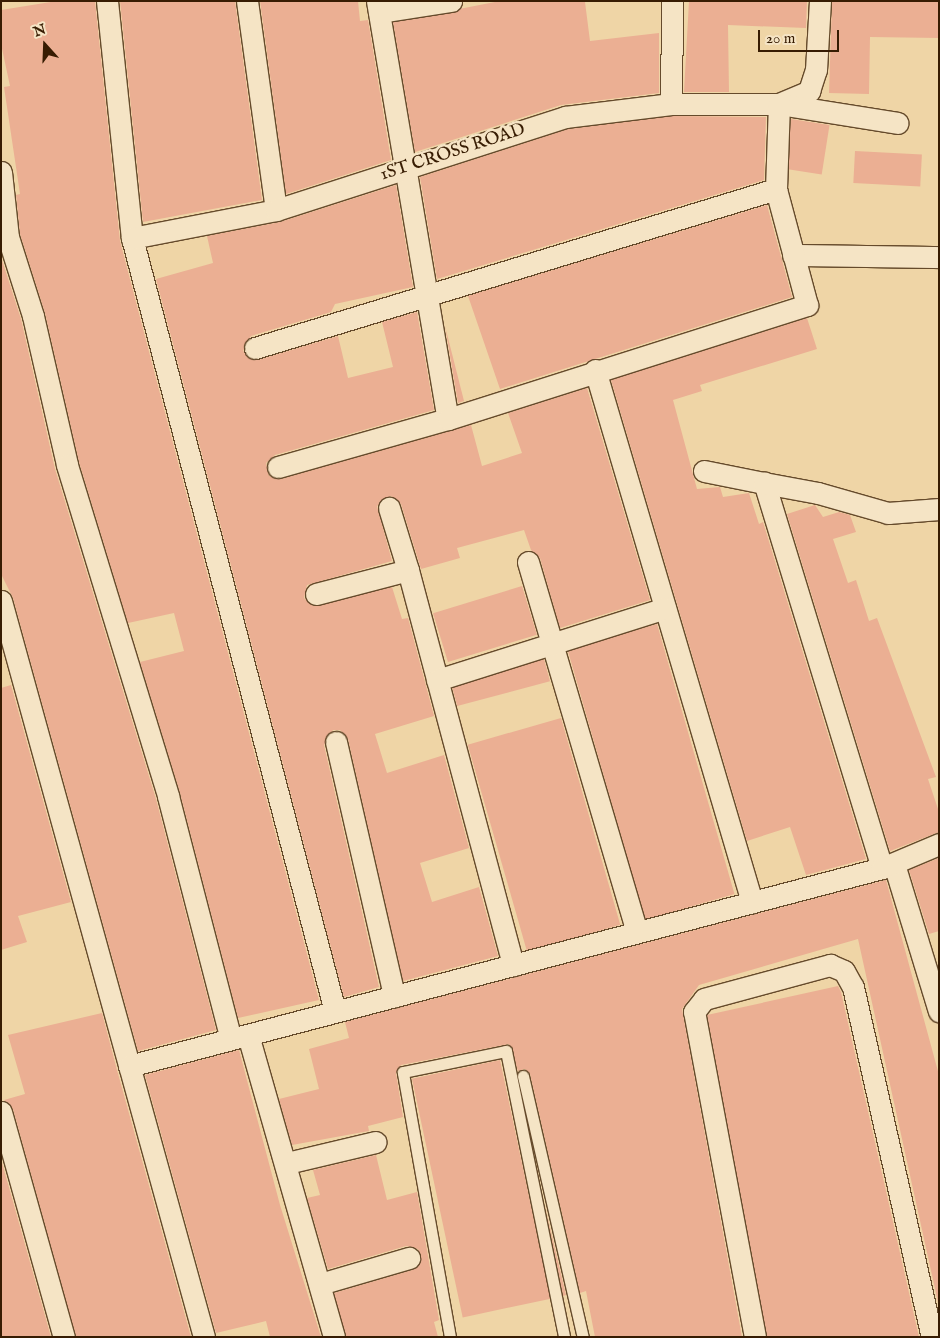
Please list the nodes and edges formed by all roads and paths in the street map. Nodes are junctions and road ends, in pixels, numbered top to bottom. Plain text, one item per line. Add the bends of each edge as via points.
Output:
1 (107, 1) edge
2 (247, 1) edge
3 (451, 1) edge
4 (672, 1) edge
5 (820, 1) edge
6 (378, 7) edge
7 (671, 104) junction
8 (779, 104) junction
9 (897, 124) dead end
10 (402, 170) junction
11 (1, 172) edge
12 (776, 189) junction
13 (276, 210) junction
14 (132, 238) junction
15 (793, 255) junction
16 (939, 257) edge
17 (424, 295) junction
18 (255, 348) dead end
19 (595, 370) junction
20 (448, 419) junction
21 (278, 467) dead end
22 (704, 471) dead end
23 (764, 484) junction
24 (389, 508) dead end
25 (939, 509) edge
26 (528, 562) dead end
27 (408, 570) junction
28 (316, 594) dead end
29 (1, 602) edge
30 (665, 608) junction
31 (552, 644) junction
32 (437, 680) junction
33 (336, 742) dead end
34 (939, 844) edge
35 (888, 866) junction
36 (752, 902) junction
37 (637, 932) junction
38 (513, 965) junction
39 (394, 996) junction
40 (336, 1011) junction
41 (939, 1011) edge
42 (239, 1037) junction
43 (129, 1066) junction
44 (523, 1076) dead end
45 (1, 1112) edge
46 (376, 1142) dead end
47 (287, 1163) junction
48 (408, 1258) dead end
49 (320, 1284) junction
50 (64, 1337) edge
51 (204, 1337) edge
52 (334, 1337) edge
53 (450, 1337) edge
54 (564, 1337) edge
55 (583, 1337) edge
56 (755, 1337) edge
57 (932, 1337) edge

1 - 14 street
2 - 13 street
3 - 6 street
4 - 7 street
5 - 8 street via 816,70 809,91
6 - 10 street
7 - 8 street, 1ST CROSS ROAD
7 - 10 street, 1ST CROSS ROAD via 565,117
8 - 9 street
8 - 12 street
10 - 13 street, 1ST CROSS ROAD
10 - 17 street
11 - 42 street via 8,237 34,316 67,465
12 - 15 street
12 - 17 street
13 - 14 street, 1ST CROSS ROAD
14 - 40 street
15 - 16 street
15 - 19 street via 807,305
17 - 18 street
17 - 20 street
19 - 20 street
19 - 30 street
20 - 21 street
22 - 23 street
23 - 25 street via 818,493 888,513
23 - 35 street
24 - 27 street
26 - 31 street
27 - 28 street
27 - 32 street
29 - 43 street
30 - 31 street
30 - 36 street
31 - 32 street
31 - 37 street
32 - 38 street
33 - 39 street
34 - 35 street
35 - 36 street
35 - 41 street
36 - 37 street
37 - 38 street
38 - 39 street
39 - 40 street
40 - 42 street
42 - 43 street
42 - 47 street
43 - 51 street
44 - 55 lane
45 - 50 street
46 - 47 street
47 - 49 street
48 - 49 street
49 - 52 street
53 - 54 lane via 403,1072 506,1051
56 - 57 street via 694,1012 704,999 830,965 844,971 853,987

